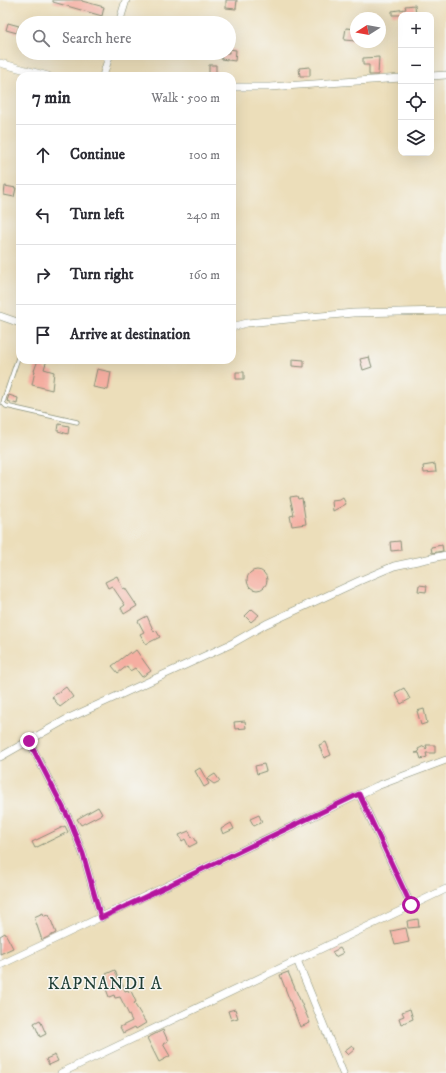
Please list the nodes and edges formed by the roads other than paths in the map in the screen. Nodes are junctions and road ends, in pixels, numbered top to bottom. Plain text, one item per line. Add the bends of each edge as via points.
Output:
1 (126, 0) edge
2 (121, 16) edge
3 (108, 60) edge
4 (0, 62) edge
5 (34, 72) edge
6 (104, 72) edge
7 (434, 76) edge
8 (446, 76) edge
9 (398, 78) edge
10 (236, 87) edge
11 (446, 311) edge
12 (0, 316) edge
13 (16, 322) edge
14 (236, 325) edge
15 (16, 364) edge
16 (76, 422) dead end
17 (446, 555) edge
18 (29, 741) junction
19 (0, 757) edge
20 (446, 760) edge
21 (359, 794) junction
22 (446, 889) edge
23 (411, 905) junction
24 (101, 918) junction
25 (297, 960) junction
26 (0, 965) edge
27 (61, 1073) edge
28 (343, 1073) edge

1 - 2 street
3 - 6 street
4 - 5 street
7 - 8 street
9 - 10 street
11 - 14 street via 352,313
12 - 13 street
15 - 16 lane via 3,403 6,406
17 - 18 street via 394,566 266,624 231,644 68,719
18 - 19 street
18 - 24 street via 75,834
20 - 21 street
21 - 23 street
21 - 24 street
22 - 23 street
23 - 25 street
24 - 26 street
25 - 27 street
25 - 28 street

